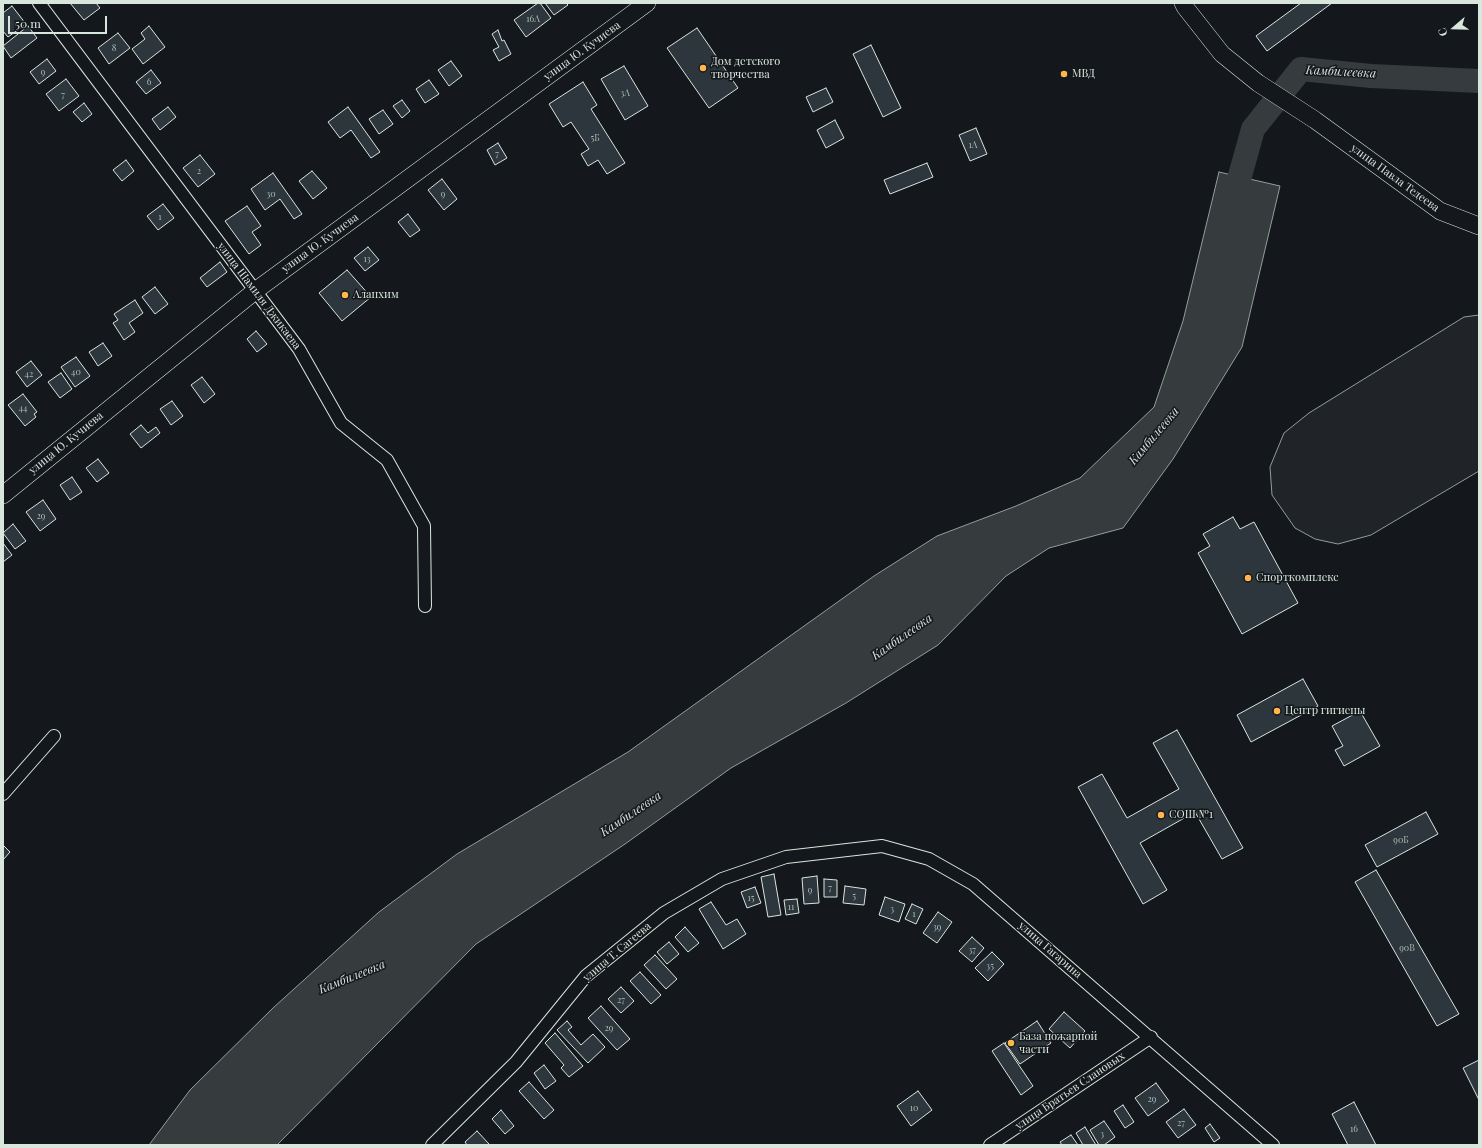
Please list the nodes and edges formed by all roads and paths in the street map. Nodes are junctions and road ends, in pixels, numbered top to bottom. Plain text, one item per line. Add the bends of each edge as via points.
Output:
1 (39, 3) edge
2 (647, 3) edge
3 (1183, 3) edge
4 (1479, 226) edge
5 (255, 291) junction
6 (3, 494) edge
7 (426, 606) dead end
8 (54, 736) dead end
9 (3, 794) edge
10 (786, 858) joint
11 (1151, 1037) junction
12 (432, 1145) edge
13 (990, 1145) edge
14 (1273, 1145) edge

1 - 5 street, улица Шамиля Джикаева
2 - 5 street, улица Ю. Кучиева
3 - 4 street, улица Павла Тедеева via 1222,54 1258,84 1315,120 1440,211
5 - 6 street, улица Ю. Кучиева
5 - 7 street, улица Шамиля Джикаева via 300,349 341,422 387,460 424,526
8 - 9 street
10 - 11 street, улица Гагарина via 882,846 930,858 973,884
10 - 12 street, улица Т. Сагеева via 722,878 664,913 586,976 516,1062
11 - 13 street, улица Братьев Слановых
11 - 14 street, улица Гагарина

